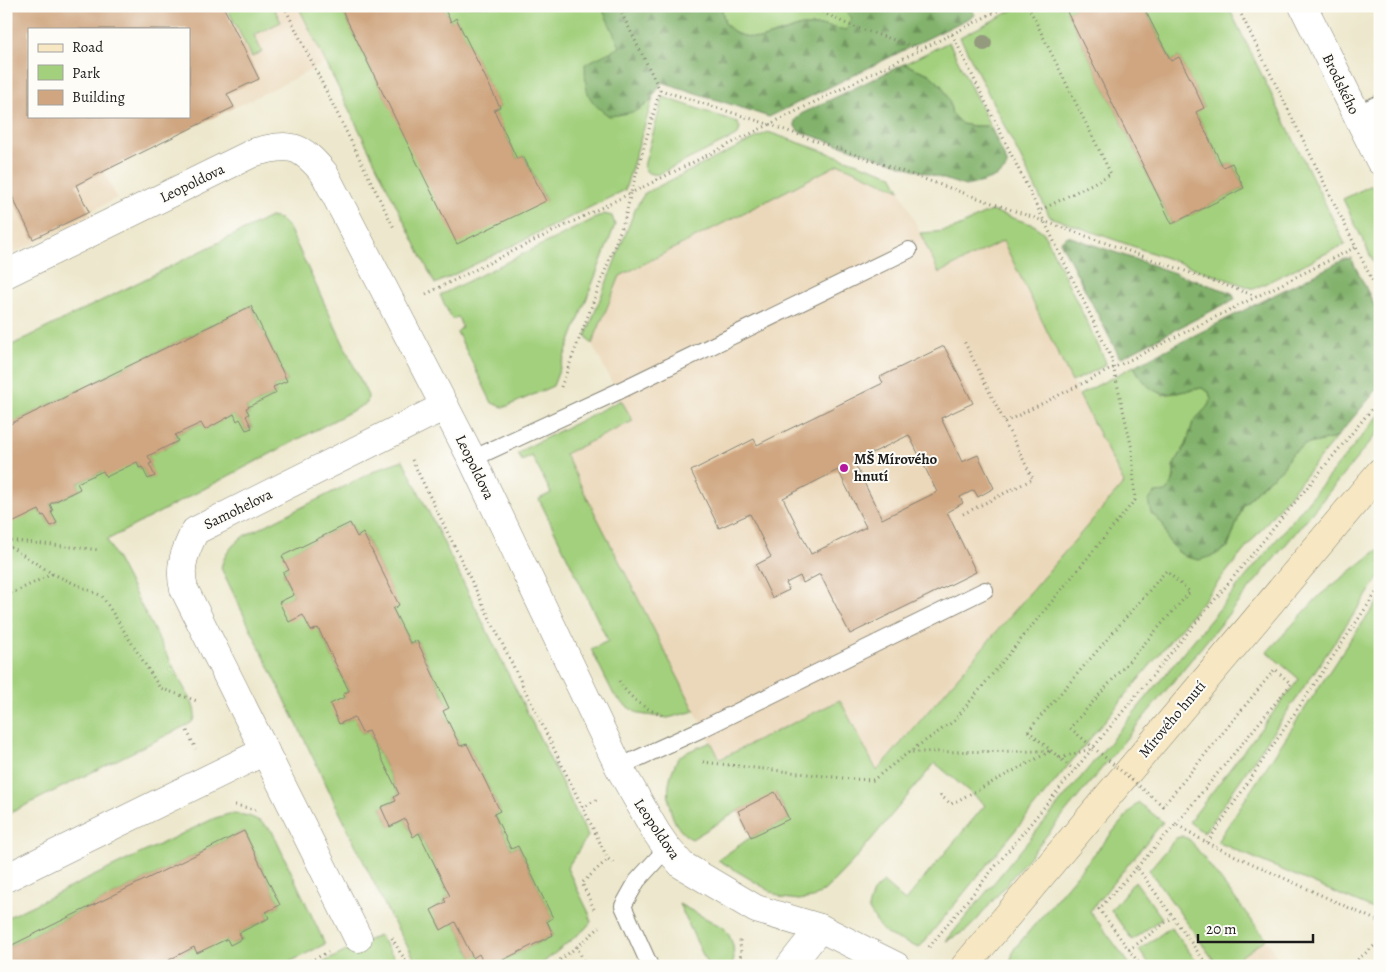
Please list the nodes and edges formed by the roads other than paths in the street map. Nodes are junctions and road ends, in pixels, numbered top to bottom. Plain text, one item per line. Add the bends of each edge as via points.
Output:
1 (1302, 6) edge
2 (1368, 109) edge
3 (1380, 161) edge
4 (909, 250) dead end
5 (6, 274) edge
6 (445, 406) junction
7 (472, 459) junction
8 (1380, 472) edge
9 (985, 590) dead end
10 (265, 751) junction
11 (624, 776) junction
12 (667, 848) junction
13 (6, 878) edge
14 (820, 928) junction
15 (358, 938) dead end
16 (650, 966) edge
17 (790, 966) edge
18 (896, 966) edge
19 (965, 966) edge

1 - 2 street, Brodského
2 - 3 street, Brodského
4 - 7 lane
5 - 6 street, Leopoldova via 255,152 276,147 295,148 310,157 324,173
6 - 7 street, Leopoldova
6 - 10 street, Samohelova via 195,531 183,563 184,589
7 - 11 street, Leopoldova
8 - 19 main road, Mírového hnutí
9 - 11 lane via 673,742
10 - 13 street
10 - 15 street, Samohelova
11 - 12 street, Leopoldova
12 - 14 street, Leopoldova via 682,866 756,909
12 - 16 lane via 637,881 623,906
14 - 17 street
14 - 18 street, Leopoldova

